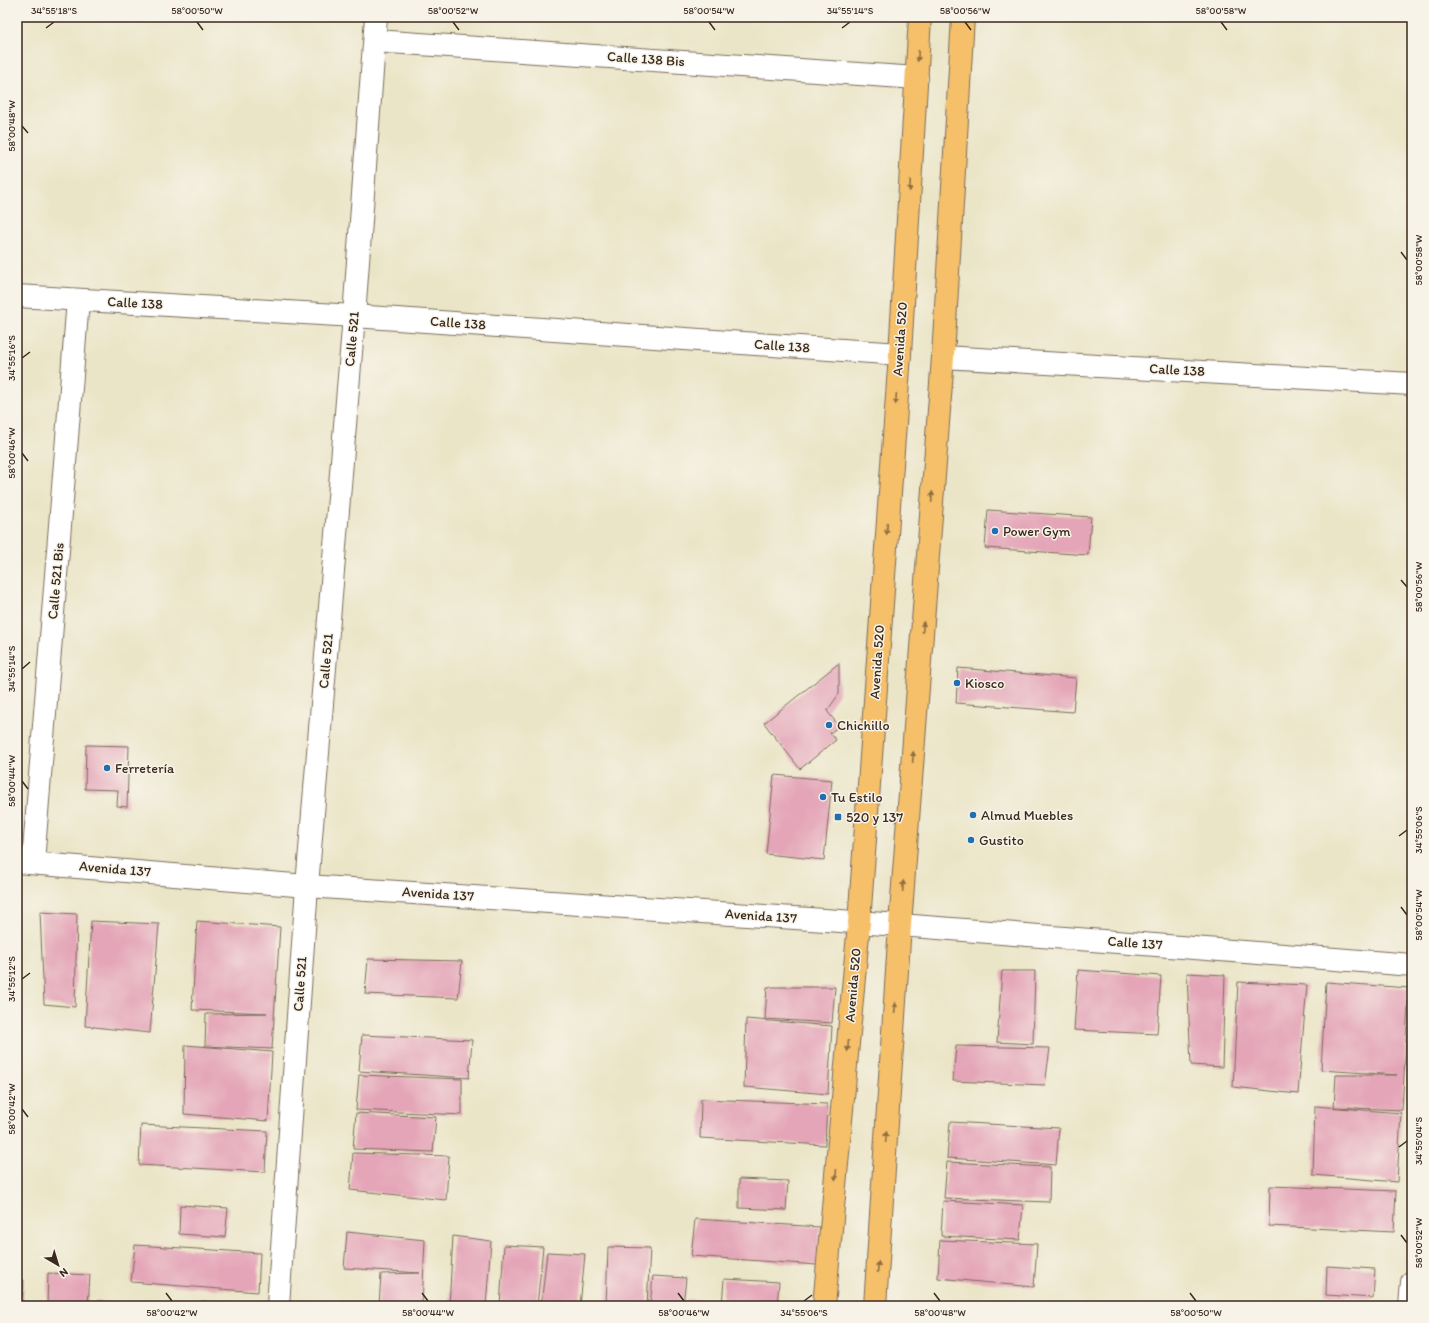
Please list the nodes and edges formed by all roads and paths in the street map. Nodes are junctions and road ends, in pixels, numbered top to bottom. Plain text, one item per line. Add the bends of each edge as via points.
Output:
1 (376, 17) edge
2 (920, 17) edge
3 (963, 17) edge
4 (375, 41) junction
5 (917, 78) junction
6 (17, 296) edge
7 (78, 300) junction
8 (354, 316) junction
9 (900, 354) junction
10 (943, 357) junction
11 (1412, 384) edge
12 (25, 862) edge
13 (307, 886) junction
14 (859, 923) junction
15 (900, 925) junction
16 (1412, 965) edge
17 (1412, 1282) edge
18 (278, 1306) edge
19 (824, 1306) edge
20 (875, 1306) edge
21 (1410, 1306) edge

1 - 4 street, Calle 521
2 -> 5 main road, Avenida 520
3 - 10 main road
4 - 5 street, Calle 138 Bis
4 - 8 street, Calle 521
5 -> 9 main road, Avenida 520
6 - 7 street, Calle 138
7 - 8 street, Calle 138
7 - 12 street, Calle 521 Bis
8 - 9 street, Calle 138
8 - 13 street, Calle 521
9 -> 14 main road, Avenida 520
10 - 11 street, Calle 138
15 -> 10 main road
12 - 13 street, Avenida 137
13 - 14 street, Avenida 137
13 - 18 street, Calle 521
14 - 15 street, Calle 137
14 -> 19 main road, Avenida 520
15 - 16 street, Calle 137
20 -> 15 main road
17 - 21 street

